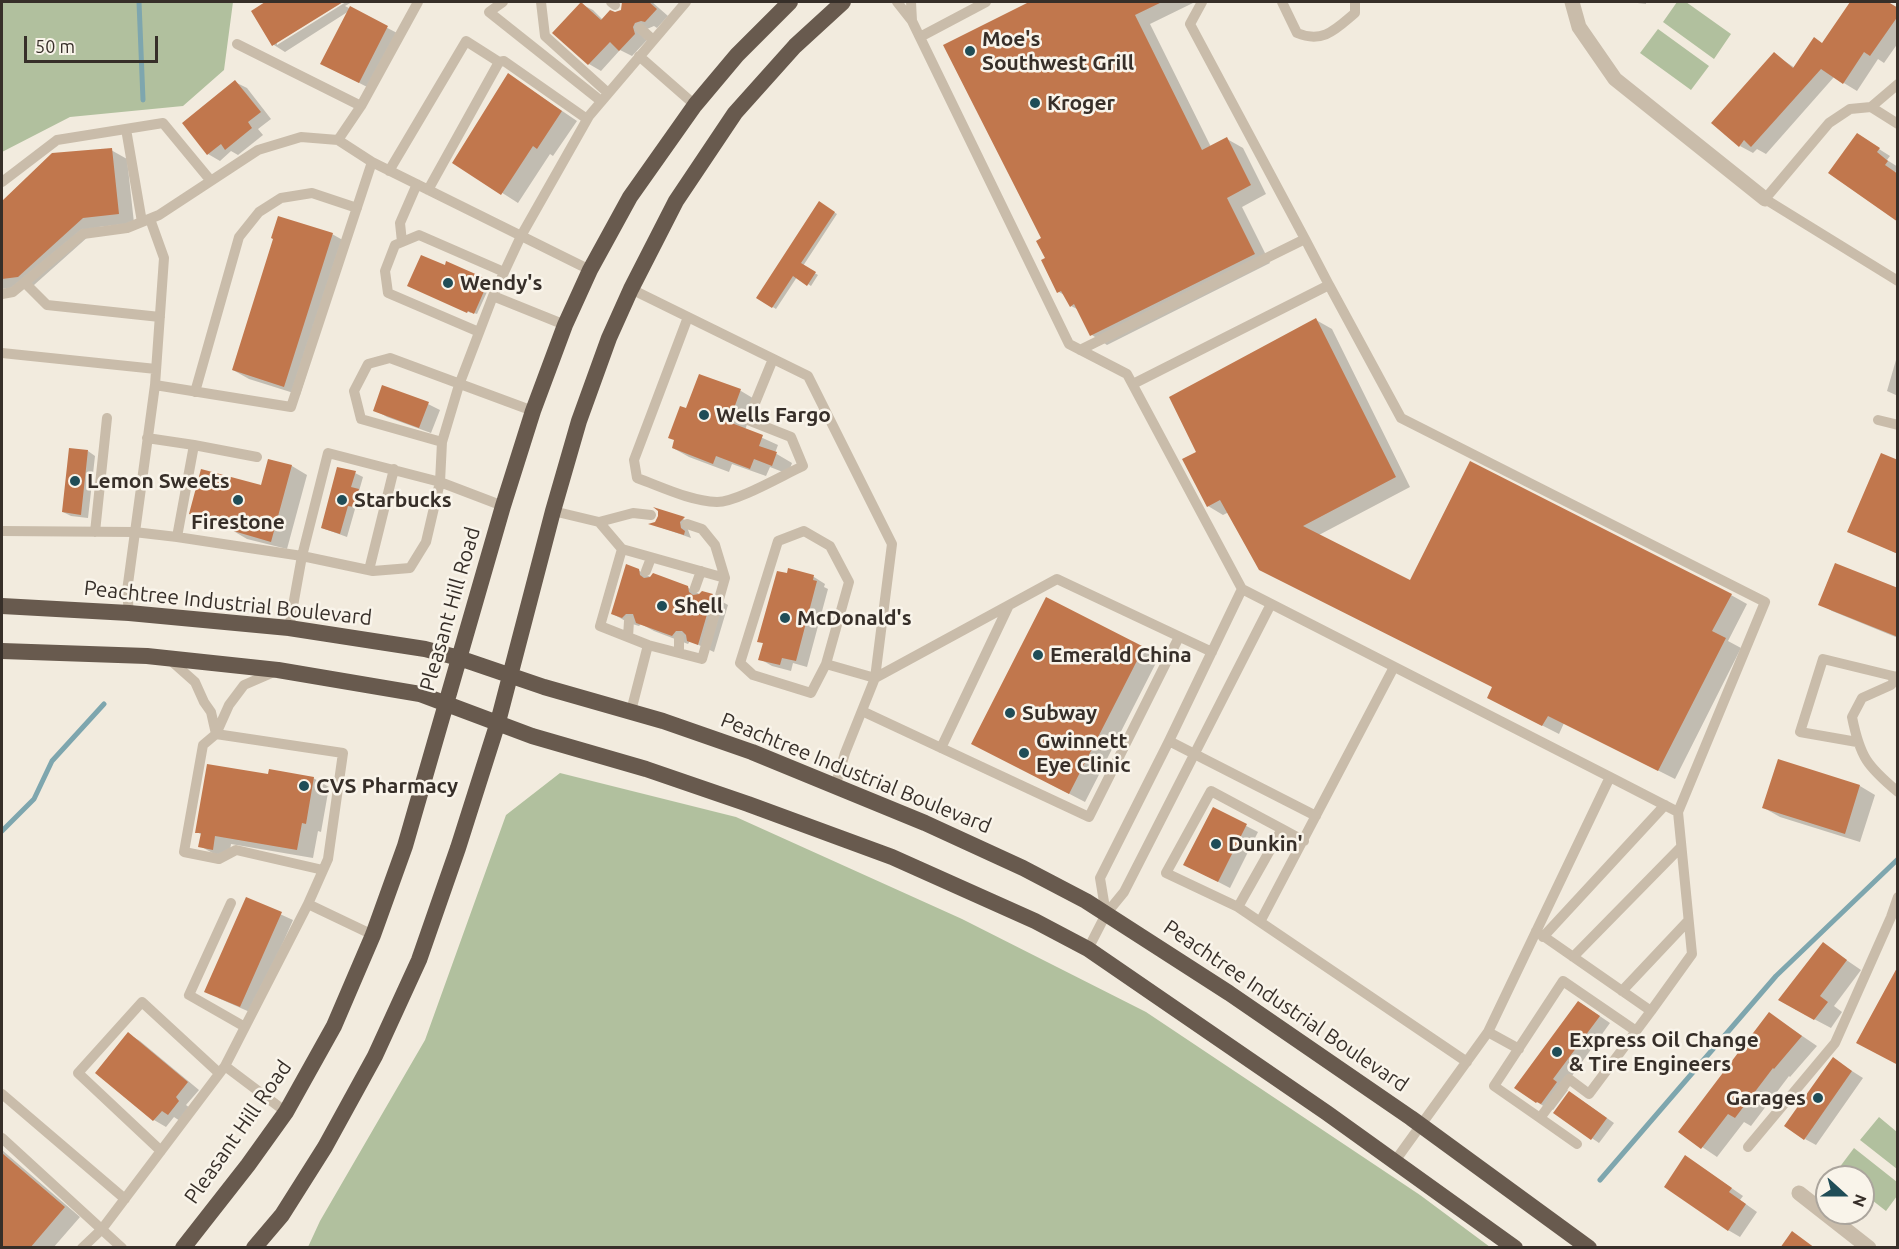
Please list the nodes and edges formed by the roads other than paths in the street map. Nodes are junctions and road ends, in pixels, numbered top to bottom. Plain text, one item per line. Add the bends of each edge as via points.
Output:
1 (418, 2) edge
2 (503, 2) edge
3 (541, 2) edge
4 (790, 2) edge
5 (843, 2) edge
6 (897, 2) edge
7 (911, 2) edge
8 (986, 2) edge
9 (1203, 2) edge
10 (1282, 2) edge
11 (1355, 2) edge
12 (1572, 2) edge
13 (680, 4) edge
14 (912, 21) junction
15 (640, 28) dead end
16 (920, 36) junction
17 (653, 40) junction
18 (237, 44) dead end
19 (639, 56) junction
20 (499, 62) junction
21 (1898, 84) edge
22 (605, 97) junction
23 (695, 105) junction
24 (361, 106) junction
25 (1871, 108) junction
26 (587, 119) junction
27 (1898, 124) edge
28 (126, 129) junction
29 (338, 140) junction
30 (372, 162) junction
31 (389, 171) junction
32 (211, 181) junction
33 (2, 183) edge
34 (417, 184) junction
35 (428, 190) junction
36 (1765, 199) junction
37 (357, 208) junction
38 (146, 220) junction
39 (521, 236) junction
40 (1305, 239) junction
41 (402, 242) junction
42 (590, 270) junction
43 (504, 272) junction
44 (1898, 281) edge
45 (25, 283) junction
46 (1329, 285) junction
47 (631, 289) junction
48 (2, 294) edge
49 (493, 296) junction
50 (160, 317) junction
51 (688, 317) junction
52 (565, 325) junction
53 (479, 332) junction
54 (1080, 350) junction
55 (2, 353) edge
56 (773, 359) junction
57 (156, 369) junction
58 (1133, 384) junction
59 (155, 385) junction
60 (459, 385) junction
61 (195, 392) junction
62 (533, 411) junction
63 (107, 418) dead end
64 (1878, 420) dead end
65 (1898, 425) edge
66 (147, 438) junction
67 (442, 442) junction
68 (194, 445) junction
69 (257, 458) dead end
70 (394, 469) junction
71 (440, 482) junction
72 (503, 506) junction
73 (553, 511) junction
74 (651, 515) dead end
75 (599, 522) junction
76 (687, 524) dead end
77 (2, 531) edge
78 (95, 532) junction
79 (134, 532) junction
80 (177, 537) junction
81 (622, 549) junction
82 (302, 556) junction
83 (651, 558) junction
84 (369, 570) junction
85 (646, 571) dead end
86 (701, 572) junction
87 (725, 578) junction
88 (695, 588) dead end
89 (1242, 589) junction
90 (1271, 604) junction
91 (2, 606) edge
92 (1009, 606) junction
93 (129, 613) junction
94 (629, 621) dead end
95 (289, 627) junction
96 (628, 637) junction
97 (1179, 637) junction
98 (679, 638) dead end
99 (648, 645) junction
100 (2, 651) edge
101 (1212, 652) junction
102 (680, 653) junction
103 (168, 658) junction
104 (459, 658) junction
105 (826, 664) junction
106 (1394, 667) junction
107 (278, 670) junction
108 (511, 676) junction
109 (1897, 677) edge
110 (875, 678) junction
111 (447, 703) junction
112 (631, 711) junction
113 (862, 711) junction
114 (498, 722) junction
115 (216, 734) junction
116 (1169, 741) junction
117 (1857, 742) junction
118 (941, 748) junction
119 (1195, 753) junction
120 (1610, 777) junction
121 (835, 787) junction
122 (1898, 792) edge
123 (1665, 806) junction
124 (1678, 812) junction
125 (1316, 816) junction
126 (1282, 829) junction
127 (1304, 841) junction
128 (1681, 847) junction
129 (323, 870) junction
130 (1898, 897) edge
131 (231, 903) dead end
132 (308, 904) junction
133 (1238, 907) junction
134 (1106, 914) junction
135 (1688, 921) junction
136 (1260, 922) junction
137 (1540, 934) junction
138 (373, 935) junction
139 (1088, 949) junction
140 (1573, 957) junction
141 (1622, 991) junction
142 (1651, 1011) junction
143 (244, 1027) junction
144 (1636, 1031) junction
145 (1488, 1032) junction
146 (1519, 1049) junction
147 (1467, 1062) junction
148 (222, 1069) junction
149 (2, 1094) edge
150 (286, 1112) junction
151 (1540, 1118) junction
152 (1422, 1126) junction
153 (2, 1138) edge
154 (1577, 1144) dead end
155 (1748, 1147) dead end
156 (161, 1151) junction
157 (1395, 1161) junction
158 (1799, 1193) dead end
159 (125, 1199) junction
160 (102, 1229) junction
161 (82, 1248) edge
162 (123, 1248) edge
163 (183, 1248) edge
164 (254, 1248) edge
165 (1515, 1248) edge
166 (1589, 1248) edge
167 (1869, 1248) edge

1 - 24 lane
2 - 22 lane via 489,12
3 - 22 lane via 545,36
4 - 23 highway, Pleasant Hill Road
5 - 47 highway via 795,46 735,113 676,201
6 - 14 lane
7 - 14 lane
8 - 16 lane
9 - 40 lane via 1190,24
10 - 11 lane via 1297,33 1308,38 1331,34 1355,13
12 - 36 street via 1579,27 1615,79
13 - 17 lane
14 - 16 lane
15 - 17 lane
16 - 54 lane via 1069,344
17 - 19 lane
18 - 24 lane
19 - 22 lane
19 - 23 lane
20 - 26 lane via 504,61
20 - 31 lane via 466,41
20 - 35 lane
21 - 25 lane
22 - 26 lane
23 - 42 highway, Pleasant Hill Road via 630,197
24 - 29 lane
25 - 27 lane
25 - 36 lane via 1850,109 1829,123
26 - 39 lane
28 - 32 lane via 163,123
28 - 33 lane via 57,140
28 - 38 lane
29 - 30 lane
29 - 32 lane via 300,137 258,150
30 - 31 lane
30 - 37 lane
31 - 34 lane
32 - 38 lane
34 - 35 lane
34 - 41 lane via 400,223
35 - 39 lane
36 - 44 lane
37 - 61 lane via 312,193 281,198 259,212 239,237
37 - 61 lane via 291,407
38 - 45 lane via 127,228 83,234
38 - 50 lane via 164,258
39 - 42 lane
39 - 43 lane
40 - 46 lane
40 - 54 lane
41 - 43 lane via 419,235
41 - 53 lane via 395,245 386,271 388,293
42 - 52 highway, Pleasant Hill Road
43 - 49 lane
45 - 48 lane
45 - 50 lane via 47,305
46 - 58 lane
46 - 124 lane via 1401,418 1765,602
47 - 51 lane
47 - 73 highway via 579,421
49 - 52 lane
49 - 53 lane
50 - 57 lane
51 - 56 lane
51 - 56 lane via 634,459 637,477 687,496 718,502 753,491 803,466 791,437 748,420
52 - 62 highway, Pleasant Hill Road
53 - 60 lane
54 - 58 lane via 1127,374
55 - 57 lane
56 - 110 lane via 808,376 892,544
57 - 59 lane
58 - 89 lane
59 - 61 lane
59 - 66 lane
60 - 62 lane
60 - 67 lane
60 - 67 lane via 390,358 368,364 354,391 361,418
62 - 72 highway, Pleasant Hill Road
63 - 78 lane
64 - 65 lane
66 - 68 lane
66 - 79 lane
67 - 71 lane
68 - 69 lane
68 - 80 lane
70 - 71 lane
70 - 82 lane via 328,453
70 - 84 lane
71 - 72 lane
71 - 84 lane via 426,542 410,568
72 - 104 highway, Pleasant Hill Road
73 - 75 lane
73 - 108 highway
74 - 75 lane via 633,513
75 - 81 lane
76 - 87 lane via 702,529 715,544
77 - 78 lane
78 - 79 lane
79 - 80 lane
79 - 93 lane via 127,591
80 - 82 lane
81 - 83 lane
81 - 96 lane via 600,626
82 - 84 lane
82 - 95 lane
83 - 85 lane
83 - 86 lane
86 - 87 lane
86 - 88 lane
87 - 102 lane via 702,659
89 - 90 lane
89 - 101 lane
90 - 106 lane
90 - 119 lane
91 - 93 highway, Peachtree Industrial Boulevard
92 - 97 lane via 1057,579
92 - 110 lane
92 - 118 lane
93 - 95 highway, Peachtree Industrial Boulevard
94 - 96 lane
95 - 104 highway, Peachtree Industrial Boulevard
96 - 99 lane
97 - 101 lane
97 - 118 lane via 1089,817
98 - 102 lane
99 - 102 lane
99 - 112 lane
100 - 103 highway
101 - 116 lane
103 - 107 highway
103 - 115 lane via 195,682 211,712
104 - 108 highway, Peachtree Industrial Boulevard
104 - 111 highway, Pleasant Hill Road
105 - 105 lane via 849,582 830,546 804,531 778,541 740,663 753,675 811,693
105 - 110 lane
106 - 120 lane
106 - 125 lane
107 - 111 highway via 420,694
107 - 115 lane via 244,685 229,705
108 - 112 highway, Peachtree Industrial Boulevard
108 - 114 highway
109 - 117 lane via 1891,685 1862,698 1852,717
109 - 117 lane via 1823,659 1800,732
110 - 113 lane
111 - 114 highway
111 - 138 highway, Pleasant Hill Road via 405,846
112 - 121 highway, Peachtree Industrial Boulevard via 703,734
113 - 118 lane
113 - 121 lane
114 - 139 highway via 532,736 646,769 892,857
114 - 164 highway via 419,960 394,1016 325,1147 282,1215
115 - 129 lane via 343,753 328,859
115 - 129 lane via 203,745 184,852 219,859 236,850
116 - 119 lane
116 - 134 lane via 1100,878
117 - 122 lane via 1872,769
119 - 125 lane
119 - 134 lane via 1124,892
120 - 123 lane
120 - 137 lane
121 - 134 highway, Peachtree Industrial Boulevard via 1023,868
123 - 124 lane
123 - 137 lane
124 - 128 lane
125 - 127 lane
126 - 127 lane
126 - 133 lane
126 - 133 lane via 1211,791 1166,873
127 - 136 lane
128 - 135 lane
128 - 140 lane
129 - 132 lane
130 - 155 lane via 1835,1043
131 - 143 lane via 189,995
132 - 138 lane
132 - 143 lane
133 - 136 lane
134 - 139 lane
134 - 152 highway, Peachtree Industrial Boulevard
135 - 141 lane
135 - 142 lane via 1692,954
136 - 147 lane
137 - 140 lane
137 - 145 lane
138 - 150 highway, Pleasant Hill Road via 334,1026
139 - 157 highway
140 - 141 lane
141 - 142 lane
142 - 144 lane
143 - 148 lane
144 - 146 lane via 1563,981
144 - 151 lane via 1589,1094 1569,1080
145 - 146 lane
145 - 147 lane
146 - 151 lane via 1494,1086
147 - 152 lane
148 - 150 lane
148 - 156 lane
148 - 156 lane via 142,1002 78,1073
149 - 159 lane
150 - 163 highway, Pleasant Hill Road
151 - 154 lane
152 - 157 lane
152 - 166 highway, Peachtree Industrial Boulevard
153 - 160 lane
156 - 159 lane
157 - 165 highway
158 - 167 street
159 - 160 lane
160 - 161 lane
160 - 162 lane

